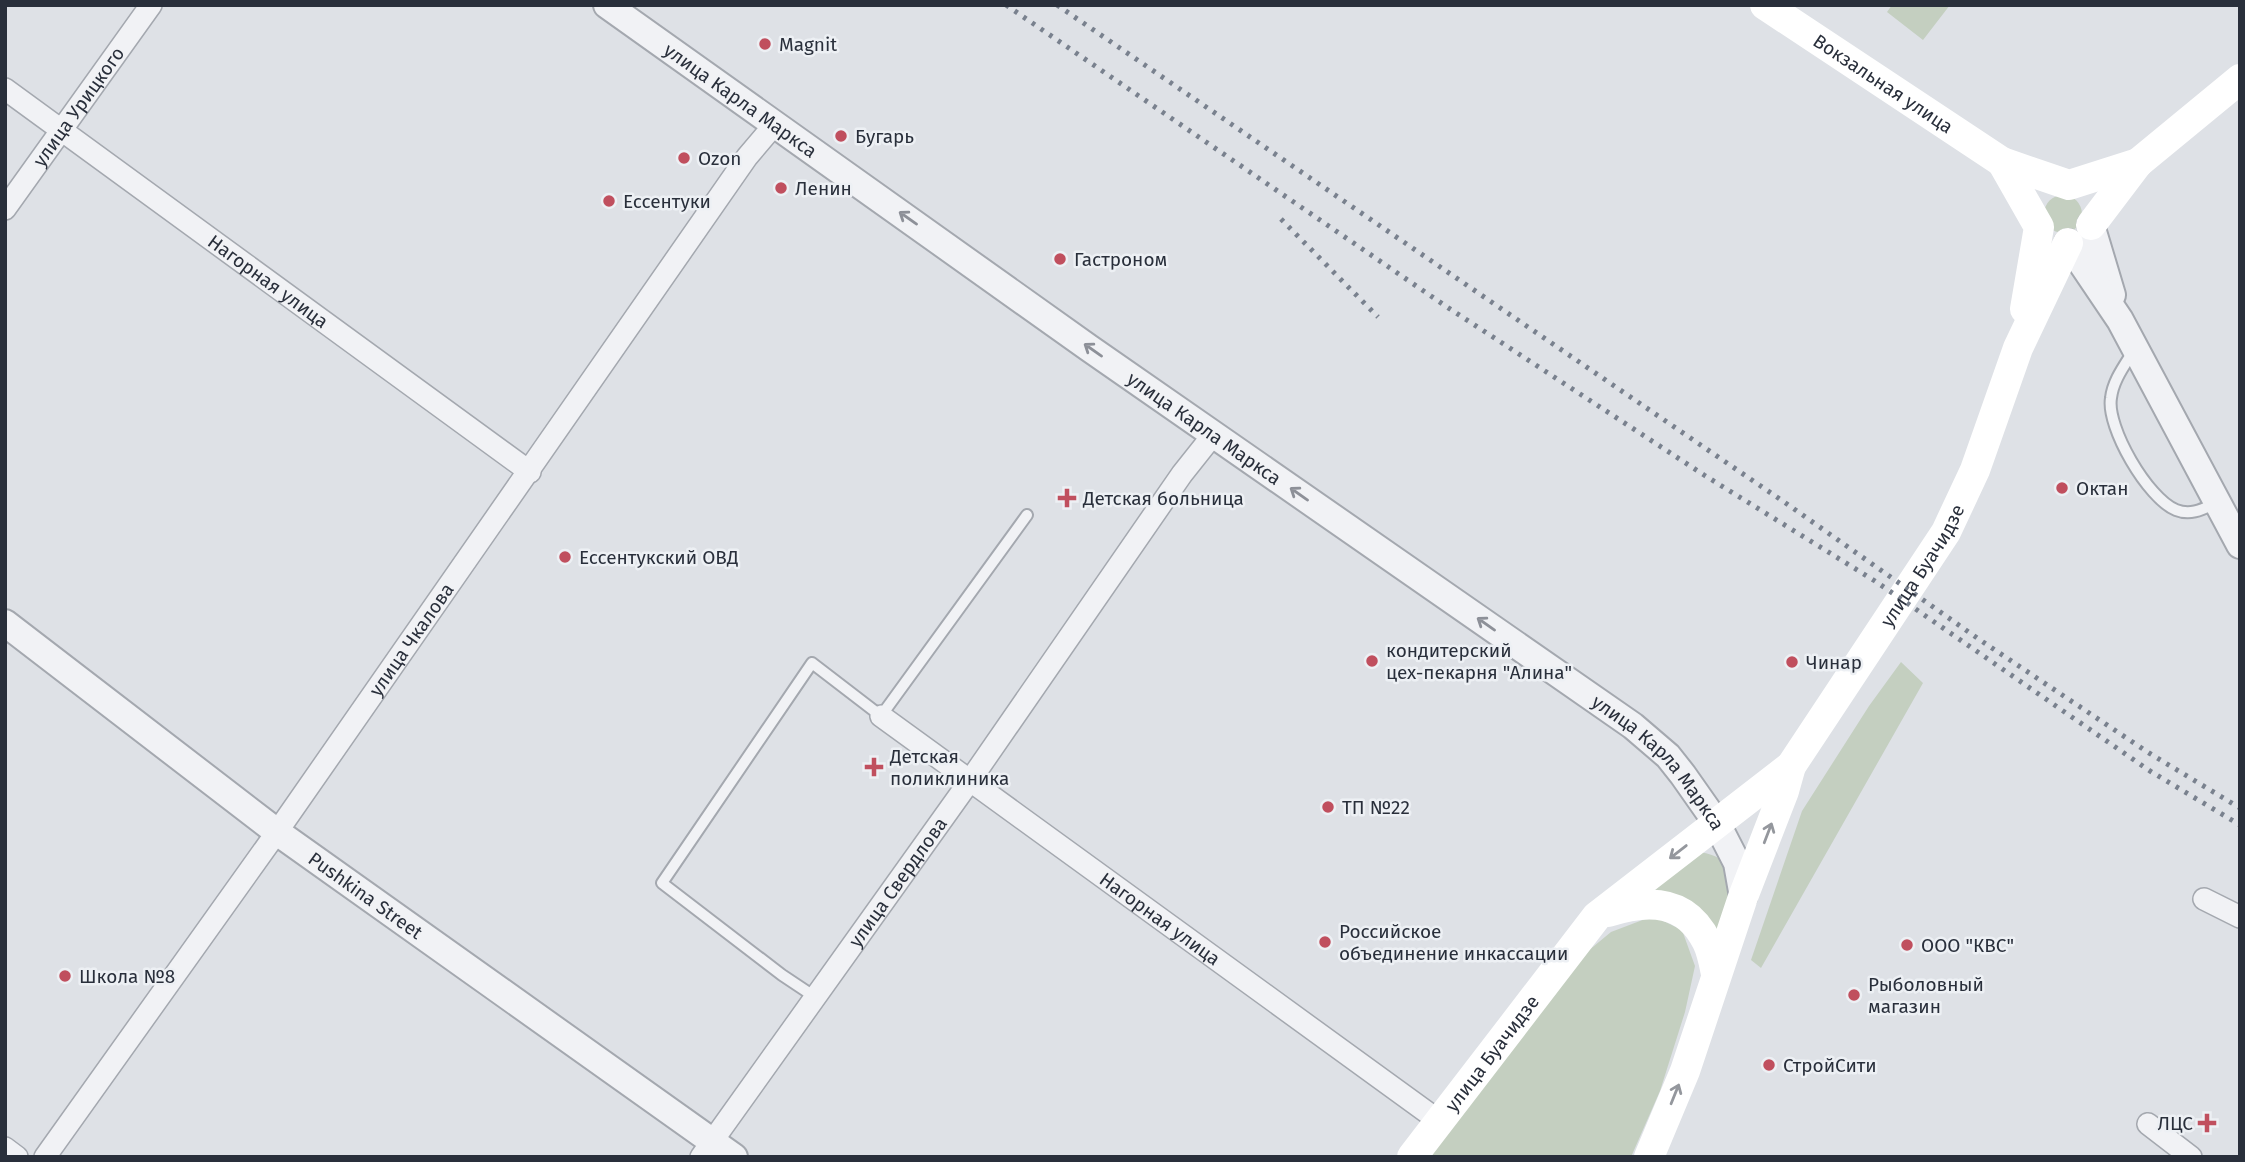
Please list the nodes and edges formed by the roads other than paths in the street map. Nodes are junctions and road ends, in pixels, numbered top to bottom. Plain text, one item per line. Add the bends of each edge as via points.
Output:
1 (151, 5) edge
2 (607, 5) edge
3 (1765, 5) edge
4 (2240, 79) edge
5 (5, 89) edge
6 (775, 124) junction
7 (63, 129) junction
8 (2002, 162) junction
9 (2138, 163) junction
10 (2069, 185) junction
11 (5, 209) edge
12 (2039, 227) junction
13 (2080, 234) junction
14 (2018, 348) junction
15 (2136, 349) junction
16 (1213, 435) junction
17 (530, 472) junction
18 (2216, 503) junction
19 (1027, 515) dead end
20 (2240, 545) edge
21 (5, 623) edge
22 (881, 716) junction
23 (1791, 766) junction
24 (969, 782) junction
25 (1716, 822) junction
26 (277, 832) junction
27 (1743, 897) junction
28 (2204, 899) dead end
29 (1597, 916) junction
30 (2240, 917) edge
31 (1716, 974) junction
32 (815, 997) junction
33 (1439, 1121) junction
34 (2148, 1124) dead end
35 (5, 1148) edge
36 (716, 1152) edge
37 (17, 1157) edge
38 (45, 1157) edge
39 (1412, 1157) edge
40 (1649, 1157) edge
41 (2191, 1157) edge

1 - 7 street, улица Урицкого
2 - 6 street, улица Карла Маркса
3 - 8 main road, Вокзальная улица
4 - 9 main road
5 - 7 street, Нагорная улица
16 -> 6 street, улица Карла Маркса
6 - 17 street, улица Чкалова via 747,157
7 - 11 street, улица Урицкого
7 - 17 street, Нагорная улица
8 - 10 main road
8 - 12 main road
9 - 10 main road
9 - 13 main road
10 - 12 main road via 2060,184 2044,193 2036,209
10 - 13 main road via 2091,199 2094,217
12 - 13 main road via 2051,239
12 - 14 main road
13 - 14 main road
13 - 15 street
14 - 23 main road, улица Буачидзе via 1975,471 1946,532
15 - 18 street
15 - 18 lane via 2115,380 2110,400 2113,423 2129,457 2142,479 2175,510 2196,513
16 - 24 street, улица Свердлова
25 -> 16 street, улица Карла Маркса via 1668,756 1633,726
17 - 26 street, улица Чкалова
18 - 20 street
19 - 22 lane
21 - 26 street, Pushkina Street
22 - 24 street, Нагорная улица
22 - 32 lane via 812,663 662,883
23 - 25 main road, улица Буачидзе
27 -> 23 main road, улица Буачидзе
24 - 32 street, улица Свердлова
24 - 33 street, Нагорная улица
25 - 27 street, улица Карла Маркса via 1737,863
25 -> 29 main road, улица Буачидзе
26 - 36 street, Pushkina Street
26 - 38 street, улица Чкалова
27 - 31 main road, улица Буачидзе
28 - 30 street
29 - 31 main road via 1633,904 1657,903 1680,912 1695,923 1708,944
29 - 33 main road, улица Буачидзе
40 -> 31 main road, улица Буачидзе via 1685,1071
32 - 36 street, улица Свердлова
33 - 39 main road, улица Буачидзе
34 - 41 street
35 - 37 street

